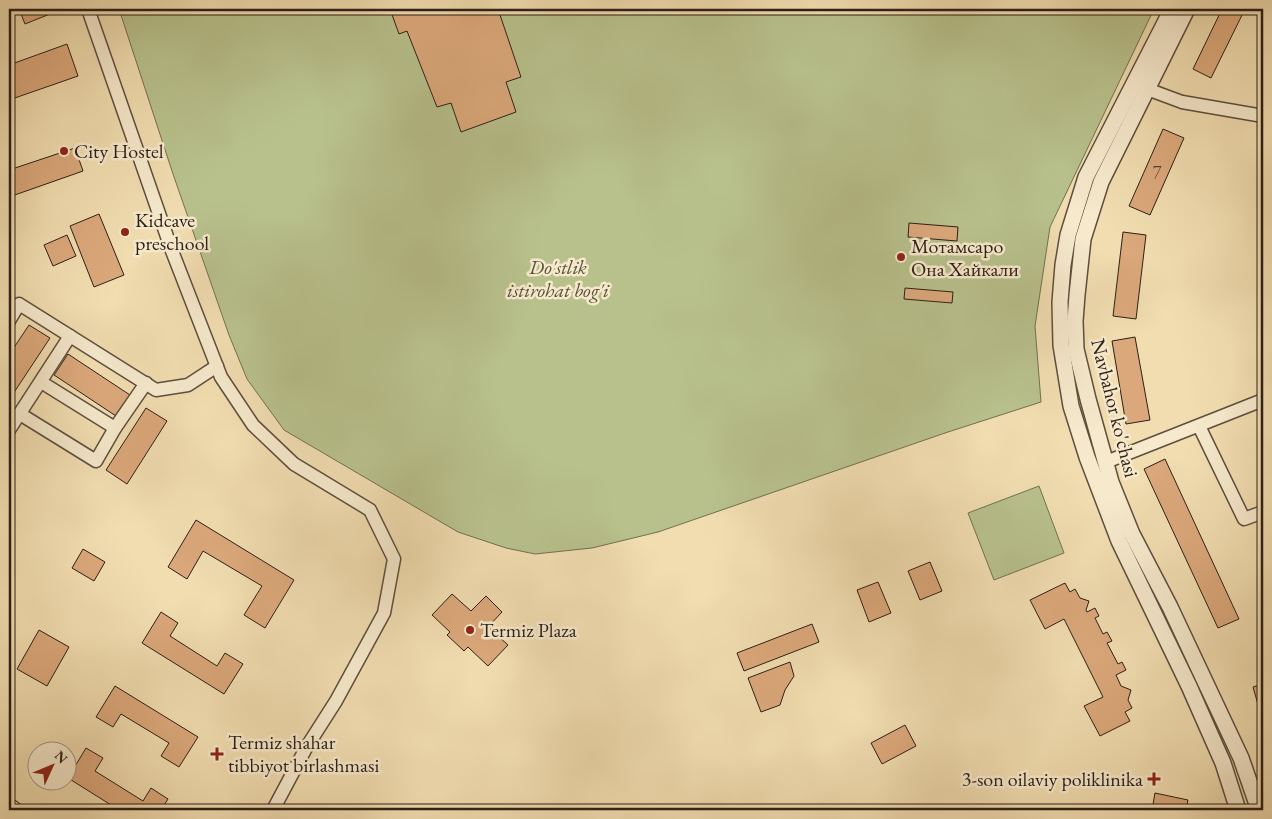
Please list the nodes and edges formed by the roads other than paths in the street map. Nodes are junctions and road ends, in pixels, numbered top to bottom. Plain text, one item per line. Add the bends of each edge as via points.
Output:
1 (88, 9) edge
2 (1172, 9) edge
3 (1188, 9) edge
4 (1147, 89) junction
5 (1263, 116) edge
6 (14, 301) edge
7 (9, 321) edge
8 (70, 336) junction
9 (217, 366) junction
10 (41, 382) junction
11 (146, 383) junction
12 (1263, 400) edge
13 (20, 414) junction
14 (1199, 426) junction
15 (115, 428) junction
16 (9, 430) edge
17 (1106, 462) junction
18 (1105, 484) junction
19 (1263, 512) edge
20 (273, 810) edge
21 (1238, 810) edge
22 (1259, 810) edge

1 - 9 street via 172,251
2 - 18 street, Navbahor ko'chasi via 1086,177 1068,235 1063,265 1061,345 1071,406 1087,457
3 - 4 street, Navbahor ko'chasi
4 - 5 street via 1182,102
4 - 17 street, Navbahor ko'chasi via 1101,182 1083,239 1076,295 1076,349
6 - 7 street
6 - 8 street
8 - 10 street
8 - 11 street
9 - 11 street via 188,385 156,390
9 - 20 street via 253,425 294,464 370,510 394,559 384,613
10 - 13 street
10 - 15 street
11 - 15 street
12 - 14 street
13 - 15 street via 96,461
13 - 16 street
14 - 17 street
14 - 19 street via 1244,519
17 - 18 street, Navbahor ko'chasi
18 - 21 street, Navbahor ko'chasi via 1118,541 1189,686 1223,763
18 - 22 street, Navbahor ko'chasi via 1170,607 1240,758

